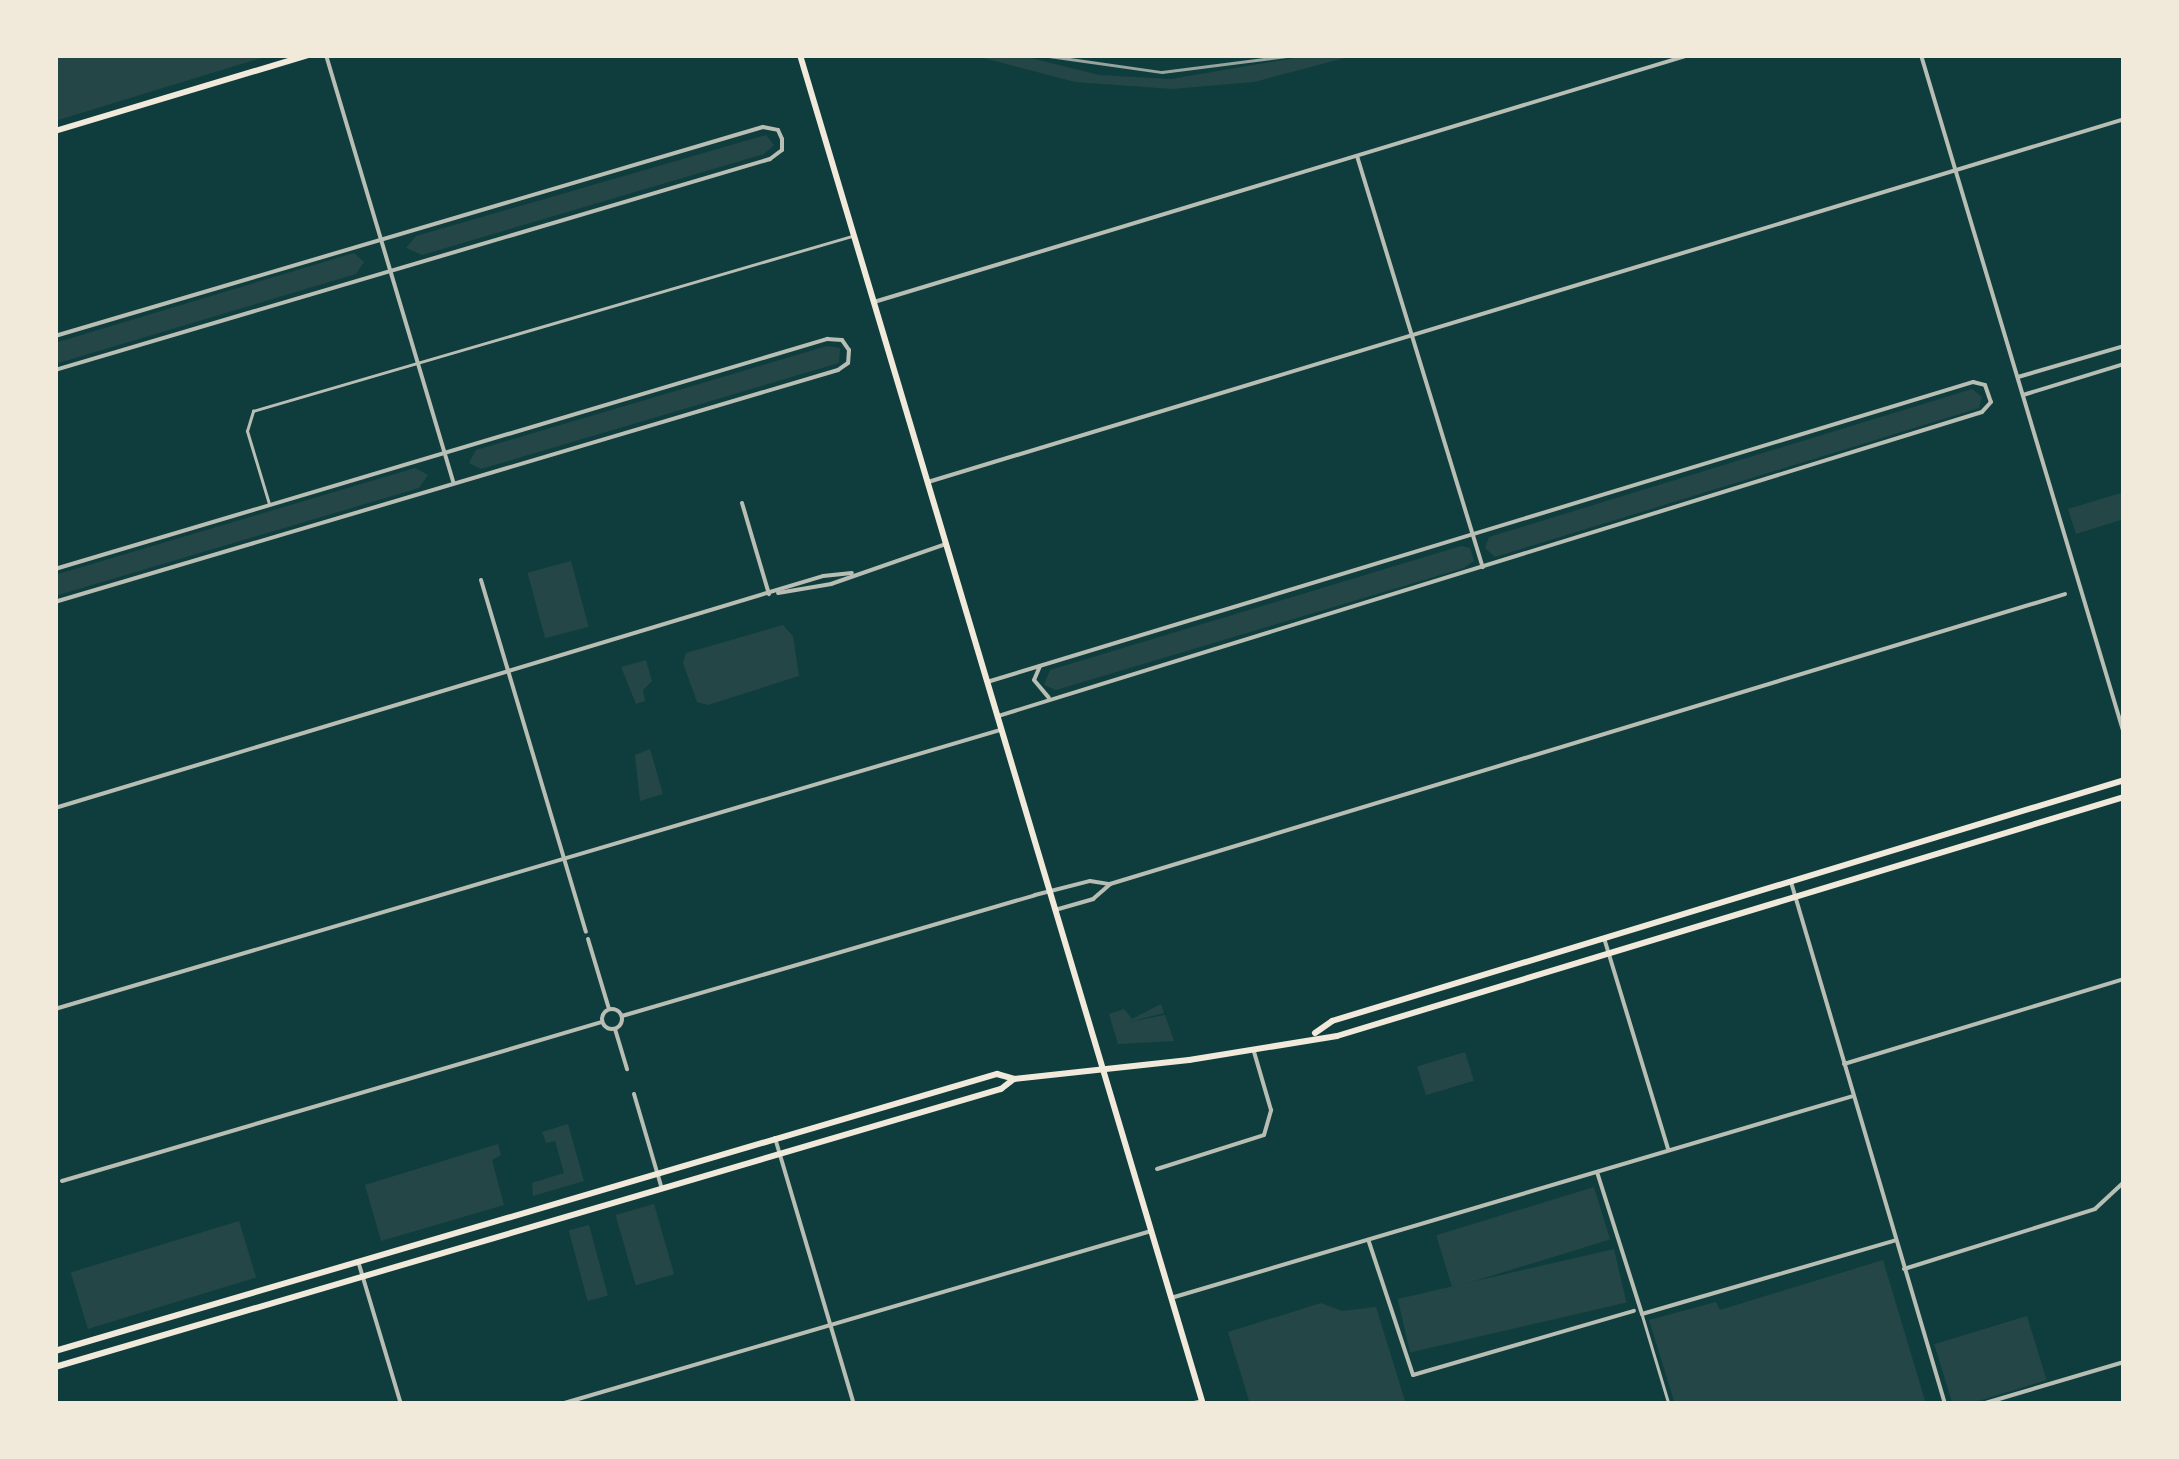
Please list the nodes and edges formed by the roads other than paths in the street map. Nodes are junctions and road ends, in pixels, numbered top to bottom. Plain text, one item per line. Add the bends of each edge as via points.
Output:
1 (308, 55) edge
2 (326, 55) edge
3 (800, 55) edge
4 (1689, 55) edge
5 (1920, 55) edge
6 (2124, 119) edge
7 (55, 131) edge
8 (1357, 156) junction
9 (1954, 170) junction
10 (854, 236) junction
11 (381, 240) junction
12 (390, 270) junction
13 (874, 302) junction
14 (1412, 334) junction
15 (55, 336) edge
16 (2124, 346) edge
17 (2124, 364) edge
18 (417, 365) junction
19 (55, 370) edge
20 (2018, 377) junction
21 (2023, 395) junction
22 (444, 454) junction
23 (928, 482) junction
24 (453, 484) junction
25 (742, 503) dead end
26 (270, 505) junction
27 (1474, 535) junction
28 (946, 544) junction
29 (1483, 567) junction
30 (55, 569) edge
31 (852, 572) junction
32 (482, 580) dead end
33 (2081, 590) junction
34 (768, 594) junction
35 (2065, 594) joint
36 (55, 602) edge
37 (1040, 666) junction
38 (509, 672) junction
39 (987, 682) junction
40 (1052, 699) junction
41 (998, 716) junction
42 (1002, 729) junction
43 (2124, 734) edge
44 (2124, 780) edge
45 (2124, 796) edge
46 (55, 808) edge
47 (564, 858) junction
48 (1791, 882) junction
49 (1110, 884) junction
50 (1050, 891) junction
51 (1796, 897) junction
52 (1055, 910) junction
53 (1604, 938) junction
54 (1608, 952) junction
55 (2124, 979) edge
56 (55, 1009) edge
57 (609, 1009) junction
58 (622, 1016) junction
59 (602, 1022) junction
60 (615, 1029) junction
61 (1313, 1035) junction
62 (1253, 1050) junction
63 (1844, 1064) junction
64 (1102, 1065) junction
65 (627, 1069) dead end
66 (1014, 1079) junction
67 (634, 1094) dead end
68 (1853, 1096) junction
69 (776, 1138) junction
70 (1668, 1149) junction
71 (780, 1154) junction
72 (1157, 1169) dead end
73 (658, 1172) junction
74 (1597, 1172) junction
75 (62, 1181) dead end
76 (2124, 1182) edge
77 (662, 1188) junction
78 (1151, 1230) junction
79 (1368, 1240) junction
80 (1895, 1240) junction
81 (358, 1260) junction
82 (1904, 1269) junction
83 (363, 1277) junction
84 (1171, 1298) junction
85 (1634, 1311) dead end
86 (1642, 1314) junction
87 (831, 1324) junction
88 (55, 1351) edge
89 (2124, 1362) edge
90 (55, 1367) edge
91 (1202, 1402) edge
92 (401, 1404) edge
93 (561, 1404) edge
94 (854, 1404) edge
95 (1190, 1404) edge
96 (1669, 1404) edge
97 (1945, 1404) edge
98 (1982, 1404) edge

1 - 7 main road
2 - 11 street
3 - 10 main road
4 - 8 street
5 - 9 street
6 - 9 street
8 - 13 street
8 - 14 street
9 - 14 street
9 - 20 street
10 - 13 main road
10 - 18 lane
11 - 12 street
11 - 12 street via 763,127 781,134 782,150 770,159
11 - 15 street
12 - 18 street
12 - 19 street
13 - 23 main road
14 - 23 street
14 - 27 street
16 - 20 street
17 - 21 street
18 - 22 street
18 - 26 lane via 248,416
20 - 21 street
21 - 33 street
22 - 24 street
22 - 24 street via 827,340 842,340 849,350 848,363 838,370
22 - 26 street
23 - 28 main road
24 - 36 street
25 - 34 street
26 - 30 street
27 - 29 street
27 - 29 street via 1972,382 1986,386 1991,402 1982,412
27 - 37 street
28 - 31 street
28 - 39 main road
29 - 40 street
31 - 34 street
31 - 34 street via 824,585
32 - 38 street
33 - 35 lane
33 - 43 street
34 - 38 street
35 - 49 street
37 - 39 street
37 - 40 street via 1037,690
38 - 46 street
38 - 47 street
39 - 41 main road
40 - 41 street
41 - 42 main road
42 - 47 street
42 - 50 main road
44 - 48 main road
45 - 51 main road
47 - 56 street
47 - 57 street
48 - 51 street
48 - 53 main road
49 - 50 street via 1090,880
49 - 52 street via 1093,899
50 - 52 main road
50 - 58 street
51 - 54 main road
51 - 63 street
52 - 64 main road
53 - 54 street
53 - 61 main road via 1332,1021
54 - 61 main road via 1338,1036
54 - 70 street
55 - 63 street
57 - 58 street
57 - 59 street
58 - 60 street
59 - 60 street
59 - 75 street
60 - 65 street
61 - 62 main road
62 - 64 main road
62 - 72 street via 1271,1110 1264,1135
63 - 68 street
64 - 66 main road
64 - 78 main road
66 - 69 main road via 997,1074
66 - 71 main road via 1001,1089
67 - 73 street
68 - 70 street
68 - 80 street
69 - 71 street
69 - 73 main road
70 - 74 street
71 - 77 main road
71 - 87 street
73 - 77 street
73 - 81 main road
74 - 79 street
74 - 86 street
76 - 82 street via 2095,1209
77 - 83 main road
78 - 84 main road
78 - 87 street
79 - 84 street
79 - 85 street via 1413,1374
80 - 82 street
80 - 86 street
81 - 83 street
81 - 88 main road
82 - 97 street
83 - 90 main road
83 - 92 street
84 - 91 main road
86 - 96 lane
87 - 93 street
87 - 94 street
89 - 98 street
91 - 95 street

